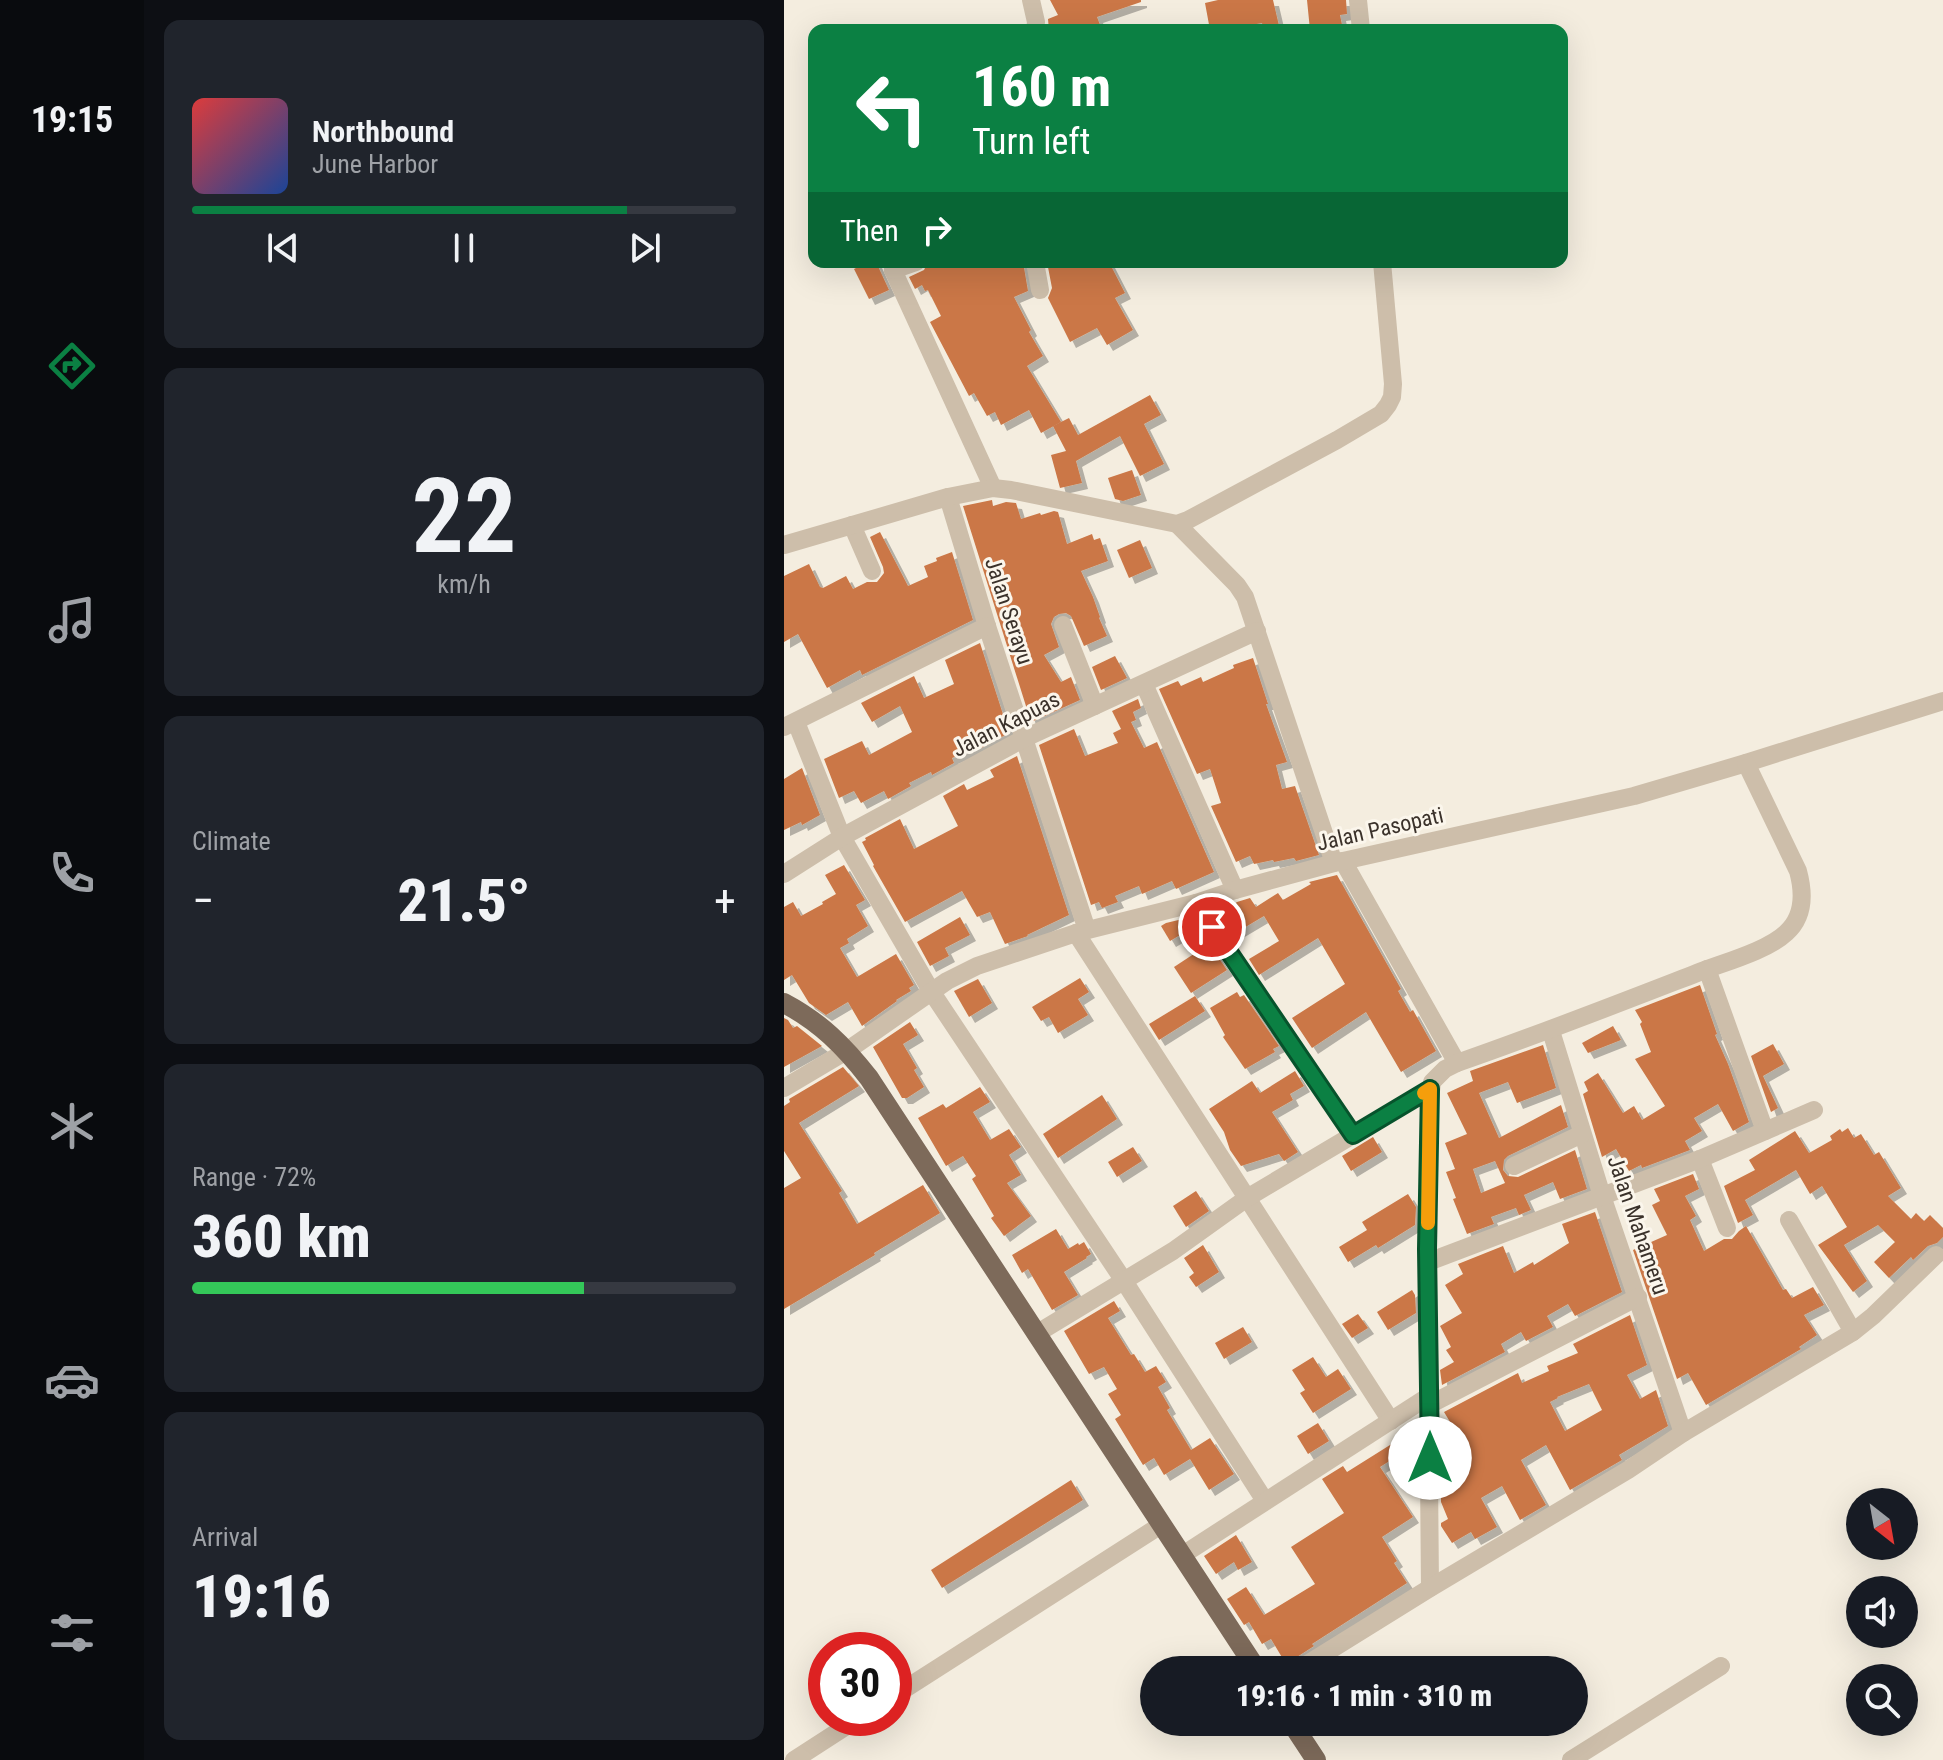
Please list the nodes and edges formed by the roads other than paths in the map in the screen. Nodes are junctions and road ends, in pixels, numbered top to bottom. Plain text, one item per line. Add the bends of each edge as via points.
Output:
1 (1031, 0) edge
2 (1358, 0) edge
3 (1036, 24) edge
4 (1360, 24) edge
5 (894, 268) edge
6 (1036, 268) edge
7 (1383, 268) edge
8 (1040, 290) dead end
9 (993, 488) junction
10 (948, 497) junction
11 (1177, 524) junction
12 (852, 525) junction
13 (784, 545) edge
14 (872, 571) dead end
15 (1063, 625) dead end
16 (987, 626) junction
17 (1257, 631) junction
18 (1144, 684) junction
19 (1943, 701) edge
20 (1095, 706) junction
21 (790, 725) edge
22 (1025, 738) junction
23 (1746, 763) junction
24 (842, 837) junction
25 (1338, 862) junction
26 (784, 874) edge
27 (1235, 890) junction
28 (1196, 903) junction
29 (1081, 932) junction
30 (1707, 969) junction
31 (931, 991) junction
32 (784, 1003) edge
33 (1551, 1031) junction
34 (848, 1050) junction
35 (1457, 1063) junction
36 (784, 1088) edge
37 (1430, 1089) junction
38 (1814, 1110) dead end
39 (1765, 1131) junction
40 (1582, 1134) junction
41 (1353, 1135) junction
42 (1700, 1159) junction
43 (1514, 1166) dead end
44 (1602, 1196) junction
45 (1247, 1198) junction
46 (1789, 1220) dead end
47 (1727, 1228) dead end
48 (1936, 1255) dead end
49 (1428, 1262) junction
50 (1124, 1281) junction
51 (1638, 1297) junction
52 (1853, 1332) junction
53 (1036, 1334) junction
54 (1429, 1401) junction
55 (1391, 1421) junction
56 (1683, 1433) junction
57 (1265, 1501) junction
58 (1161, 1525) junction
59 (1181, 1556) junction
60 (1430, 1588) junction
61 (1248, 1656) edge
62 (1321, 1656) edge
63 (1721, 1666) dead end
64 (912, 1684) edge
65 (831, 1736) edge
66 (1300, 1736) edge
67 (794, 1760) edge
68 (1316, 1760) edge
69 (1571, 1760) edge

1 - 3 street
2 - 4 street
5 - 9 street
6 - 8 street
7 - 11 street via 1393,384 1381,414
9 - 10 street
9 - 11 street
10 - 12 street
10 - 16 street, Jalan Serayu
11 - 17 street via 1237,585
12 - 13 street
12 - 14 street
15 - 20 street
16 - 21 street
16 - 22 street, Jalan Serayu
17 - 18 street, Jalan Kapuas
17 - 25 street
18 - 20 street, Jalan Kapuas
18 - 27 street
19 - 23 street, Jalan Pasopati
20 - 22 street, Jalan Kapuas
21 - 24 street
22 - 24 street, Jalan Kapuas
22 - 29 street, Jalan Serayu
23 - 25 street, Jalan Pasopati via 1634,796
23 - 30 street via 1798,871 1802,903 1787,933
24 - 26 street, Jalan Kapuas
24 - 31 street
25 - 27 street, Jalan Pasopati
25 - 35 street
27 - 28 street, Jalan Pasopati
28 - 29 street, Jalan Pasopati
28 - 41 street
29 - 31 street, Jalan Pasopati via 977,966
29 - 45 street, Jalan Serayu
30 - 33 street
30 - 39 street
31 - 34 street, Jalan Pasopati
31 - 50 street
32 - 34 main road via 809,1016
33 - 35 street
33 - 40 street, Jalan Mahameru
34 - 36 street, Jalan Pasopati
34 - 53 main road
35 - 37 street via 1437,1076
37 - 41 street
37 - 49 street
38 - 39 street
39 - 42 street
40 - 43 street
40 - 44 street, Jalan Mahameru
41 - 45 street
42 - 44 street
42 - 47 street
44 - 49 street
44 - 51 street, Jalan Mahameru
45 - 50 street
45 - 55 street, Jalan Serayu
46 - 52 street
48 - 52 street
49 - 54 street
50 - 53 street
50 - 57 street
51 - 54 street
51 - 56 street, Jalan Mahameru
52 - 56 street
53 - 58 main road
54 - 55 street
54 - 60 street
55 - 57 street
56 - 60 street
57 - 59 street
58 - 59 main road
58 - 64 street
59 - 61 main road
60 - 62 street
63 - 69 street
65 - 67 street
66 - 68 main road

